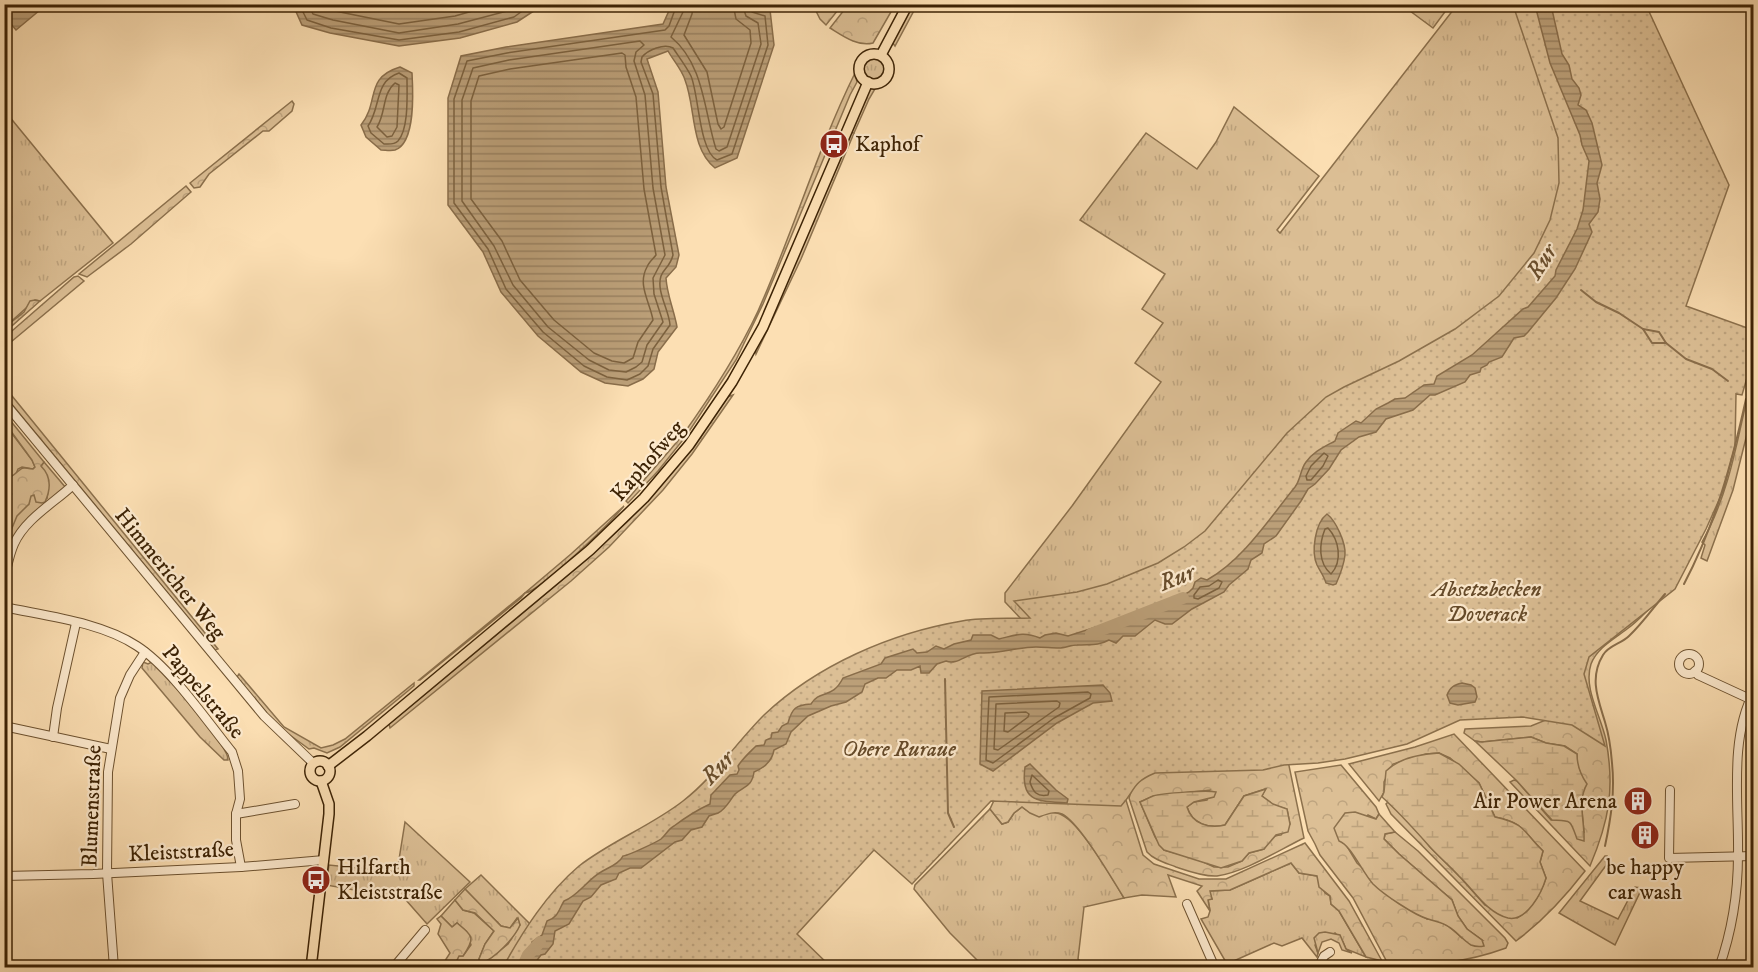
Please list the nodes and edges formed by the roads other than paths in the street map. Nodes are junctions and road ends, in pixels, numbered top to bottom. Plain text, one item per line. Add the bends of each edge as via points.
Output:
1 (908, 4) edge
2 (881, 55) junction
3 (868, 82) junction
4 (4, 402) edge
5 (74, 485) junction
6 (4, 580) edge
7 (4, 607) edge
8 (76, 623) junction
9 (145, 652) junction
10 (1695, 671) dead end
11 (1752, 696) edge
12 (4, 726) edge
13 (52, 737) junction
14 (111, 749) junction
15 (313, 763) junction
16 (328, 766) junction
17 (321, 781) junction
18 (1670, 790) dead end
19 (295, 804) dead end
20 (236, 814) junction
21 (1738, 856) junction
22 (1754, 856) edge
23 (324, 860) junction
24 (241, 867) junction
25 (107, 873) junction
26 (4, 876) edge
27 (1187, 904) dead end
28 (425, 930) dead end
29 (1330, 952) dead end
30 (114, 968) edge
31 (311, 968) edge
32 (393, 968) edge
33 (1215, 968) edge
34 (1318, 968) edge
35 (1719, 968) edge

1 - 2 main road, Kaphofweg
2 - 3 main road via 889,64 887,76 876,83
2 - 3 main road, Kaphofweg via 869,55 860,63 861,76
3 - 16 main road, Kaphofweg via 763,327 732,382 688,445 644,498 590,550
4 - 5 street, Himmericher Weg
5 - 6 street via 35,517 14,543
5 - 15 street, Himmericher Weg via 264,716
7 - 8 street, Pappelstraße
8 - 9 street, Pappelstraße via 117,635
8 - 13 street
9 - 14 street, Blumenstraße via 120,698
9 - 20 street, Pappelstraße via 157,661 232,752 240,799
10 - 11 street
11 - 21 street via 1738,744
12 - 13 street
13 - 14 street
14 - 25 street, Blumenstraße
15 - 16 main road via 321,761
15 - 17 main road via 310,774
16 - 17 main road via 329,775
17 - 23 main road via 329,804
18 - 21 street via 1670,858
19 - 20 street
20 - 24 street, Pappelstraße
21 - 22 street
21 - 35 street via 1736,902
23 - 24 street, Kleiststraße
23 - 31 main road
24 - 25 street, Kleiststraße
25 - 26 street, Kleiststraße
25 - 30 street, Blumenstraße
27 - 33 street
28 - 32 street
29 - 34 street

